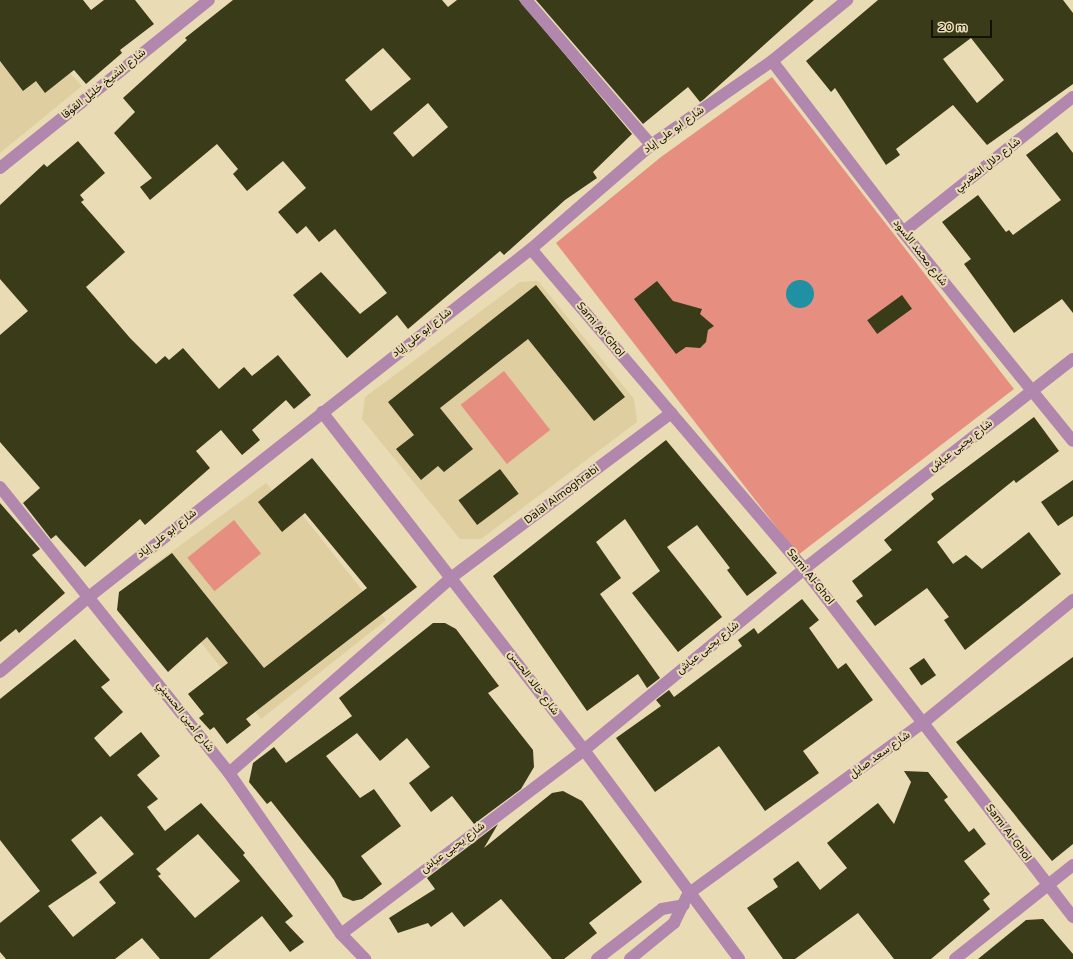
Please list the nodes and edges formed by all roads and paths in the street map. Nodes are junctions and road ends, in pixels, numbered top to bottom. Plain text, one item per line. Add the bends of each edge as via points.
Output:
1 (209, 0) edge
2 (526, 0) edge
3 (847, 0) edge
4 (772, 61) junction
5 (1073, 98) edge
6 (651, 145) junction
7 (0, 168) edge
8 (903, 232) junction
9 (531, 249) junction
10 (1073, 359) edge
11 (1030, 392) junction
12 (322, 412) junction
13 (671, 413) junction
14 (1073, 441) edge
15 (0, 487) edge
16 (804, 569) junction
17 (452, 577) junction
18 (90, 596) junction
19 (1073, 600) edge
20 (0, 672) edge
21 (924, 722) junction
22 (584, 750) junction
23 (229, 773) junction
24 (1073, 865) edge
25 (1048, 885) junction
26 (686, 899) junction
27 (1073, 917) edge
28 (340, 934) junction
29 (360, 958) edge
30 (597, 959) edge
31 (630, 959) edge
32 (739, 959) edge
33 (955, 959) edge

1 - 7 street, شارع الشيخ خليل القوقا
2 - 6 street
3 - 4 street, شارع ابو على إياد
4 - 6 street, شارع ابو على إياد
4 - 8 street, شارع محمد الأسود
5 - 8 street, شارع دلال المغربي
6 - 9 street, شارع ابو على إياد
8 - 11 street, شارع محمد الأسود
9 - 12 street, شارع ابو على إياد
9 - 13 street, Sami Al-Ghol
10 - 11 street, شارع يحيى عياش
11 - 14 street, شارع محمد الأسود
11 - 16 street, شارع يحيى عياش
12 - 17 street, شارع خالد الحسن
12 - 18 street, شارع ابو على إياد
13 - 16 street, Sami Al-Ghol
13 - 17 street, Dalal Almoghrabi
15 - 18 street, شارع أمين الحسيني
16 - 21 street, Sami Al-Ghol
16 - 22 street, شارع يحيى عياش
17 - 22 street, شارع خالد الحسن
17 - 23 street, Dalal Almoghrabi
18 - 20 street, شارع ابو على إياد
18 - 23 street, شارع أمين الحسيني
19 - 21 street, شارع سعد صايل
21 - 25 street, Sami Al-Ghol
21 - 26 street, شارع سعد صايل
22 - 26 street, شارع خالد الحسن
22 - 28 street, شارع يحيى عياش
23 - 28 street, شارع أمين الحسيني
24 - 25 street
25 - 27 street, Sami Al-Ghol
25 - 33 street
26 - 30 street, شارع سعد صايل via 662,909
26 - 31 street, شارع سعد صايل via 674,923
26 - 32 street, شارع خالد الحسن
28 - 29 street, شارع أمين الحسيني

